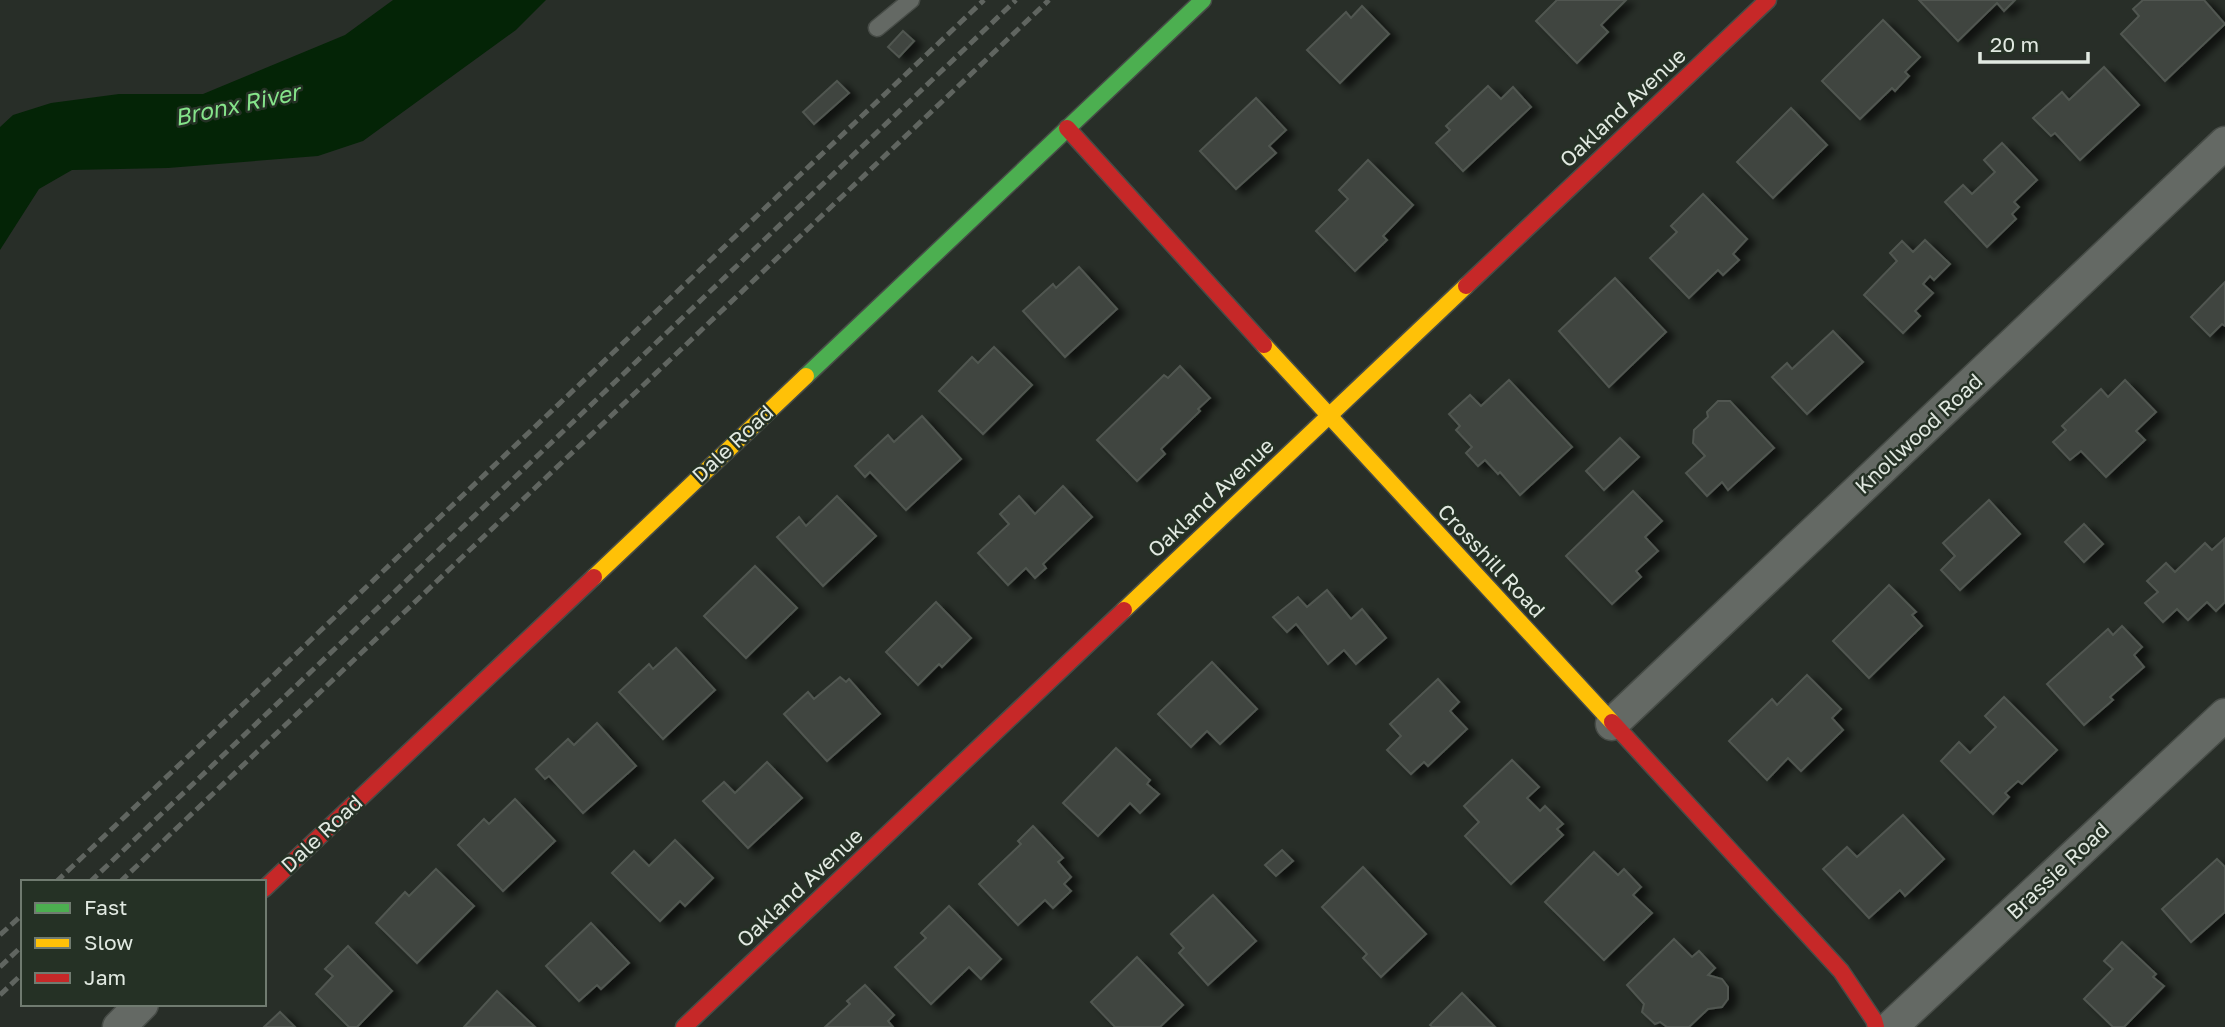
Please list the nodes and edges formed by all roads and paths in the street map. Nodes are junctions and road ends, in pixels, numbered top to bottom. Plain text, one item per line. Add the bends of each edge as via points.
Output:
1 (911, 0) edge
2 (1203, 0) edge
3 (1768, 0) edge
4 (877, 28) dead end
5 (1067, 128) junction
6 (2225, 143) edge
7 (1329, 415) junction
8 (2225, 715) edge
9 (1612, 724) junction
10 (266, 887) edge
11 (140, 1006) edge
12 (119, 1027) edge
13 (684, 1027) edge
14 (1876, 1027) edge
15 (1891, 1027) edge

1 - 4 lane
2 - 5 street, Dale Road
3 - 7 street, Oakland Avenue
5 - 7 street, Crosshill Road
5 - 10 street, Dale Road
6 - 9 street, Knollwood Road
7 - 9 street, Crosshill Road
7 - 13 street, Oakland Avenue
8 - 15 street, Brassie Road
9 - 14 street, Crosshill Road via 1841,971
11 - 12 street

